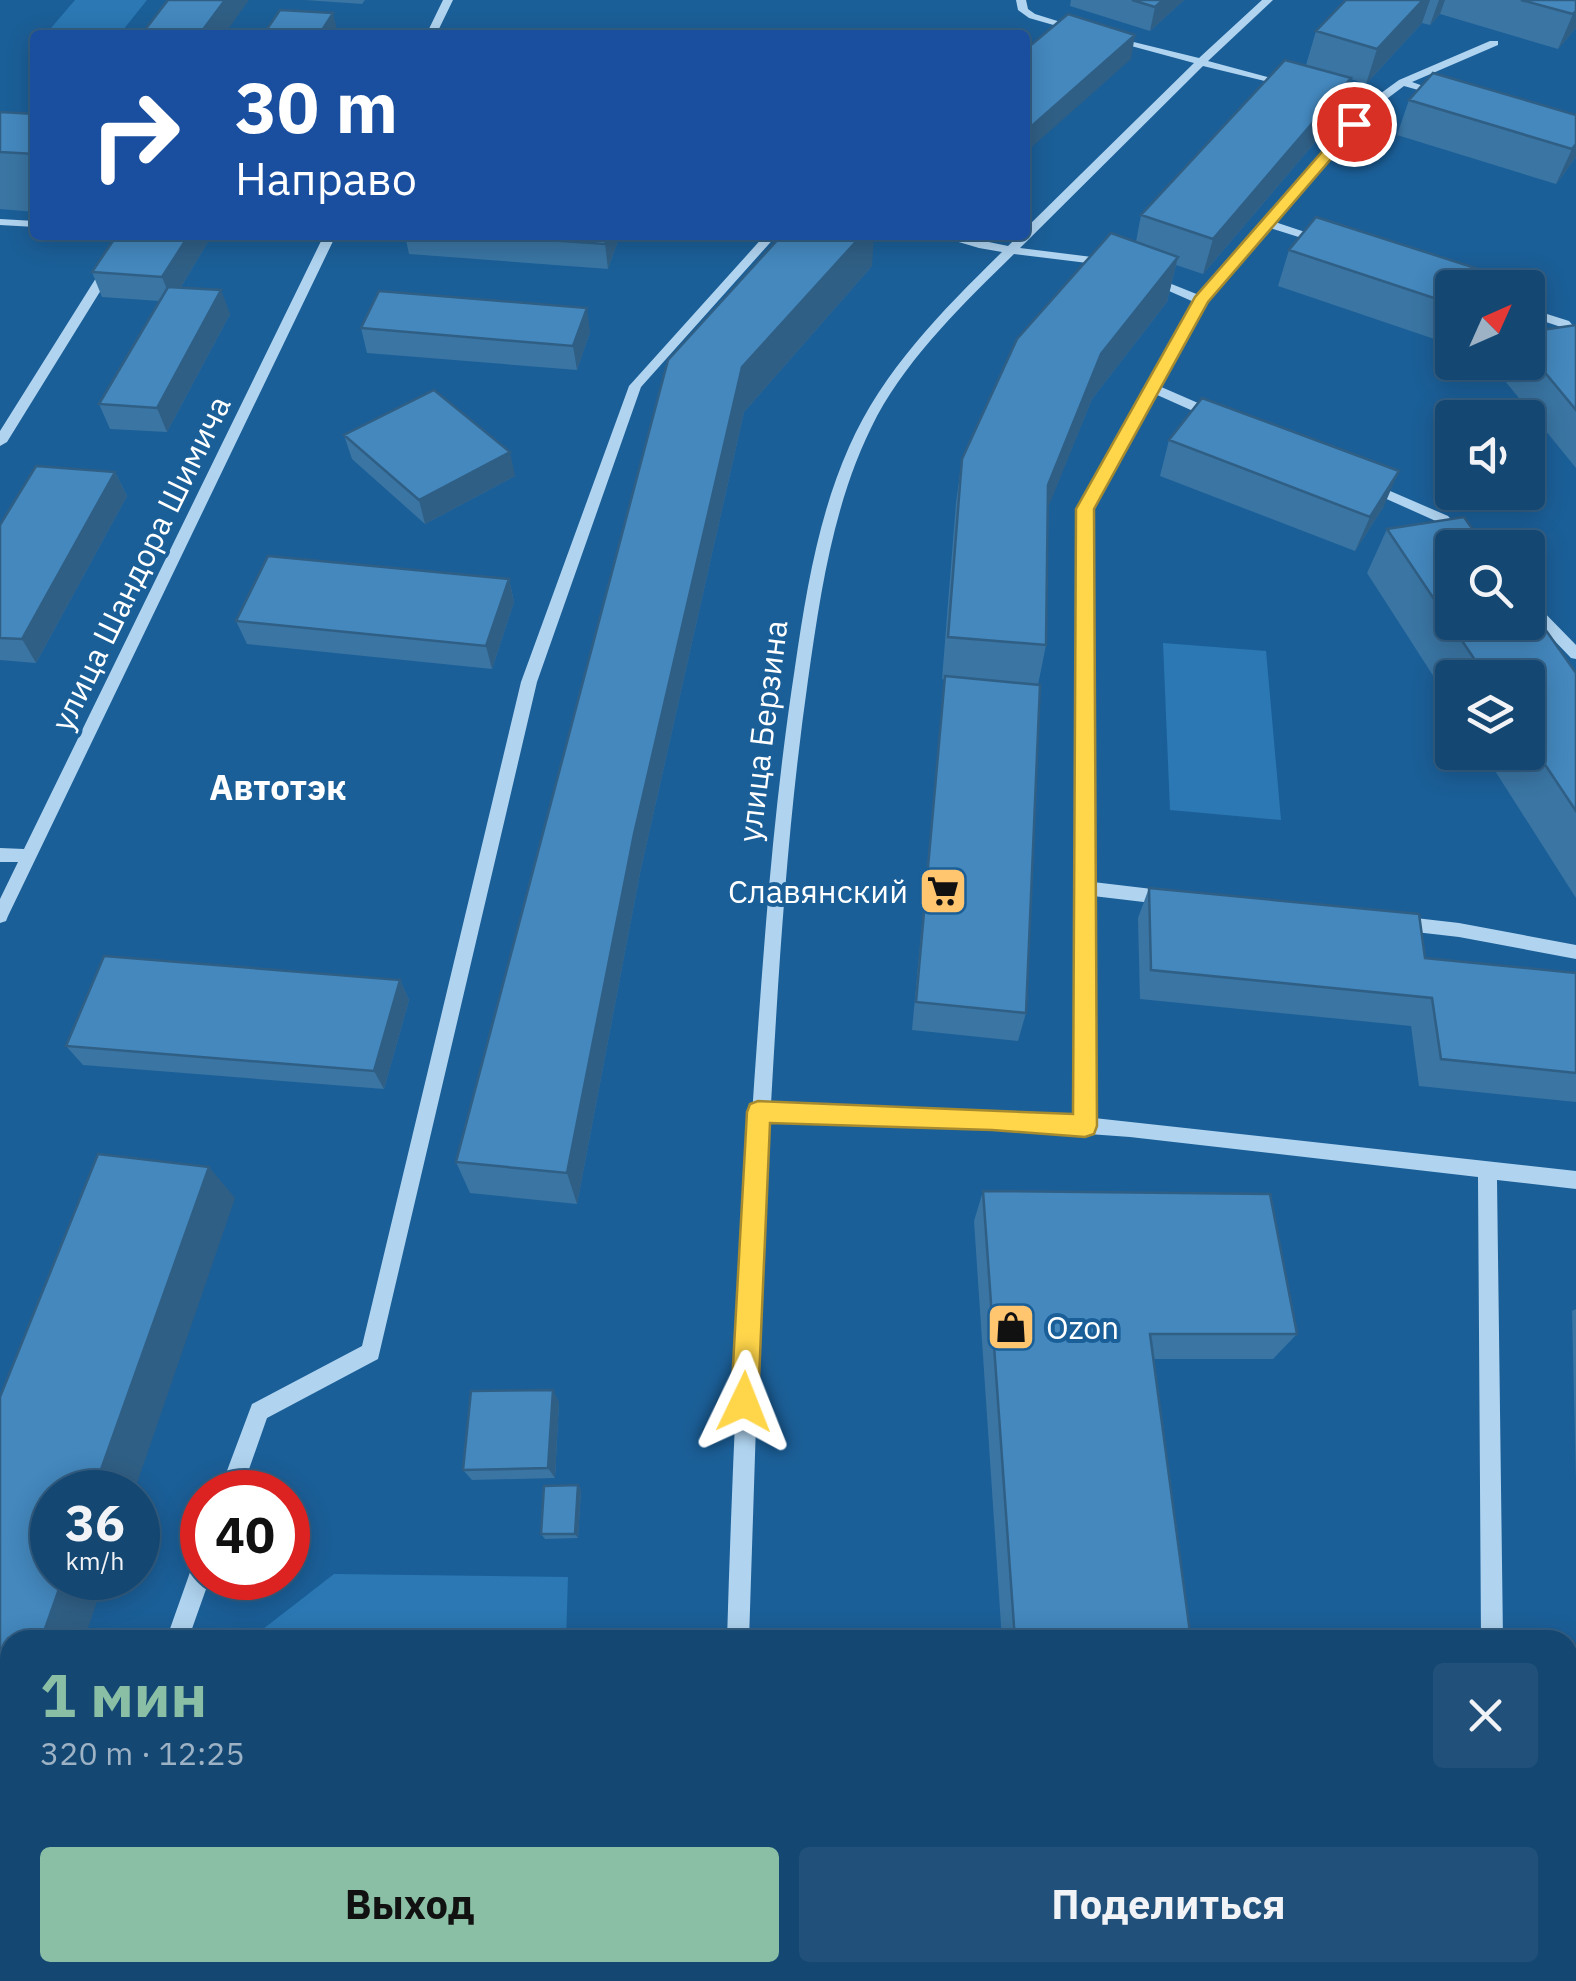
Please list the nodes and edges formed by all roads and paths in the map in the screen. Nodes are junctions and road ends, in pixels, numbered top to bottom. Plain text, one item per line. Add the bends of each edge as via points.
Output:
1 (448, 0) edge
2 (1021, 0) edge
3 (1268, 0) edge
4 (433, 30) edge
5 (1494, 43) dead end
6 (1199, 62) junction
7 (1402, 82) junction
8 (1291, 87) edge
9 (1310, 92) edge
10 (1454, 100) edge
11 (1368, 108) junction
12 (0, 222) edge
13 (1268, 223) junction
14 (30, 224) edge
15 (1030, 231) edge
16 (126, 240) edge
17 (328, 240) edge
18 (766, 240) edge
19 (963, 240) edge
20 (1021, 240) edge
21 (1344, 248) edge
22 (1010, 251) junction
23 (1116, 267) edge
24 (1134, 274) edge
25 (1201, 300) junction
26 (1545, 318) edge
27 (1576, 336) edge
28 (1152, 388) junction
29 (1225, 421) edge
30 (0, 442) edge
31 (1352, 478) edge
32 (1454, 530) edge
33 (1545, 622) edge
34 (1576, 654) edge
35 (0, 855) edge
36 (28, 856) junction
37 (1085, 888) junction
38 (1183, 899) edge
39 (0, 916) edge
40 (1380, 921) edge
41 (1576, 952) edge
42 (758, 1112) junction
43 (1085, 1126) junction
44 (1487, 1170) junction
45 (1576, 1180) edge
46 (238, 1470) edge
47 (191, 1600) edge
48 (181, 1630) edge
49 (738, 1630) edge
50 (1492, 1630) edge

1 - 4 street
2 - 6 street via 1032,16
3 - 6 street, улица Берзина
5 - 7 street
6 - 8 street
6 - 15 street, улица Берзина
7 - 10 street
7 - 11 street
9 - 11 street
11 - 13 street
12 - 14 street
13 - 21 street
13 - 25 street
16 - 30 street
17 - 36 street, улица Шандора Шимича
18 - 46 street via 635,386 529,682 371,1352 260,1411
19 - 22 street
20 - 22 street, улица Берзина
22 - 23 street
22 - 42 street, улица Берзина via 889,385 858,440 826,531 785,780
24 - 25 street
25 - 28 street
26 - 27 street
28 - 29 street
28 - 37 street via 1085,509
31 - 32 street
33 - 34 street
35 - 36 street
36 - 39 street, улица Шандора Шимича
37 - 38 street
37 - 43 street
40 - 41 street
42 - 43 street
42 - 49 street, улица Берзина
43 - 44 street
44 - 45 street
44 - 50 street
47 - 48 street

